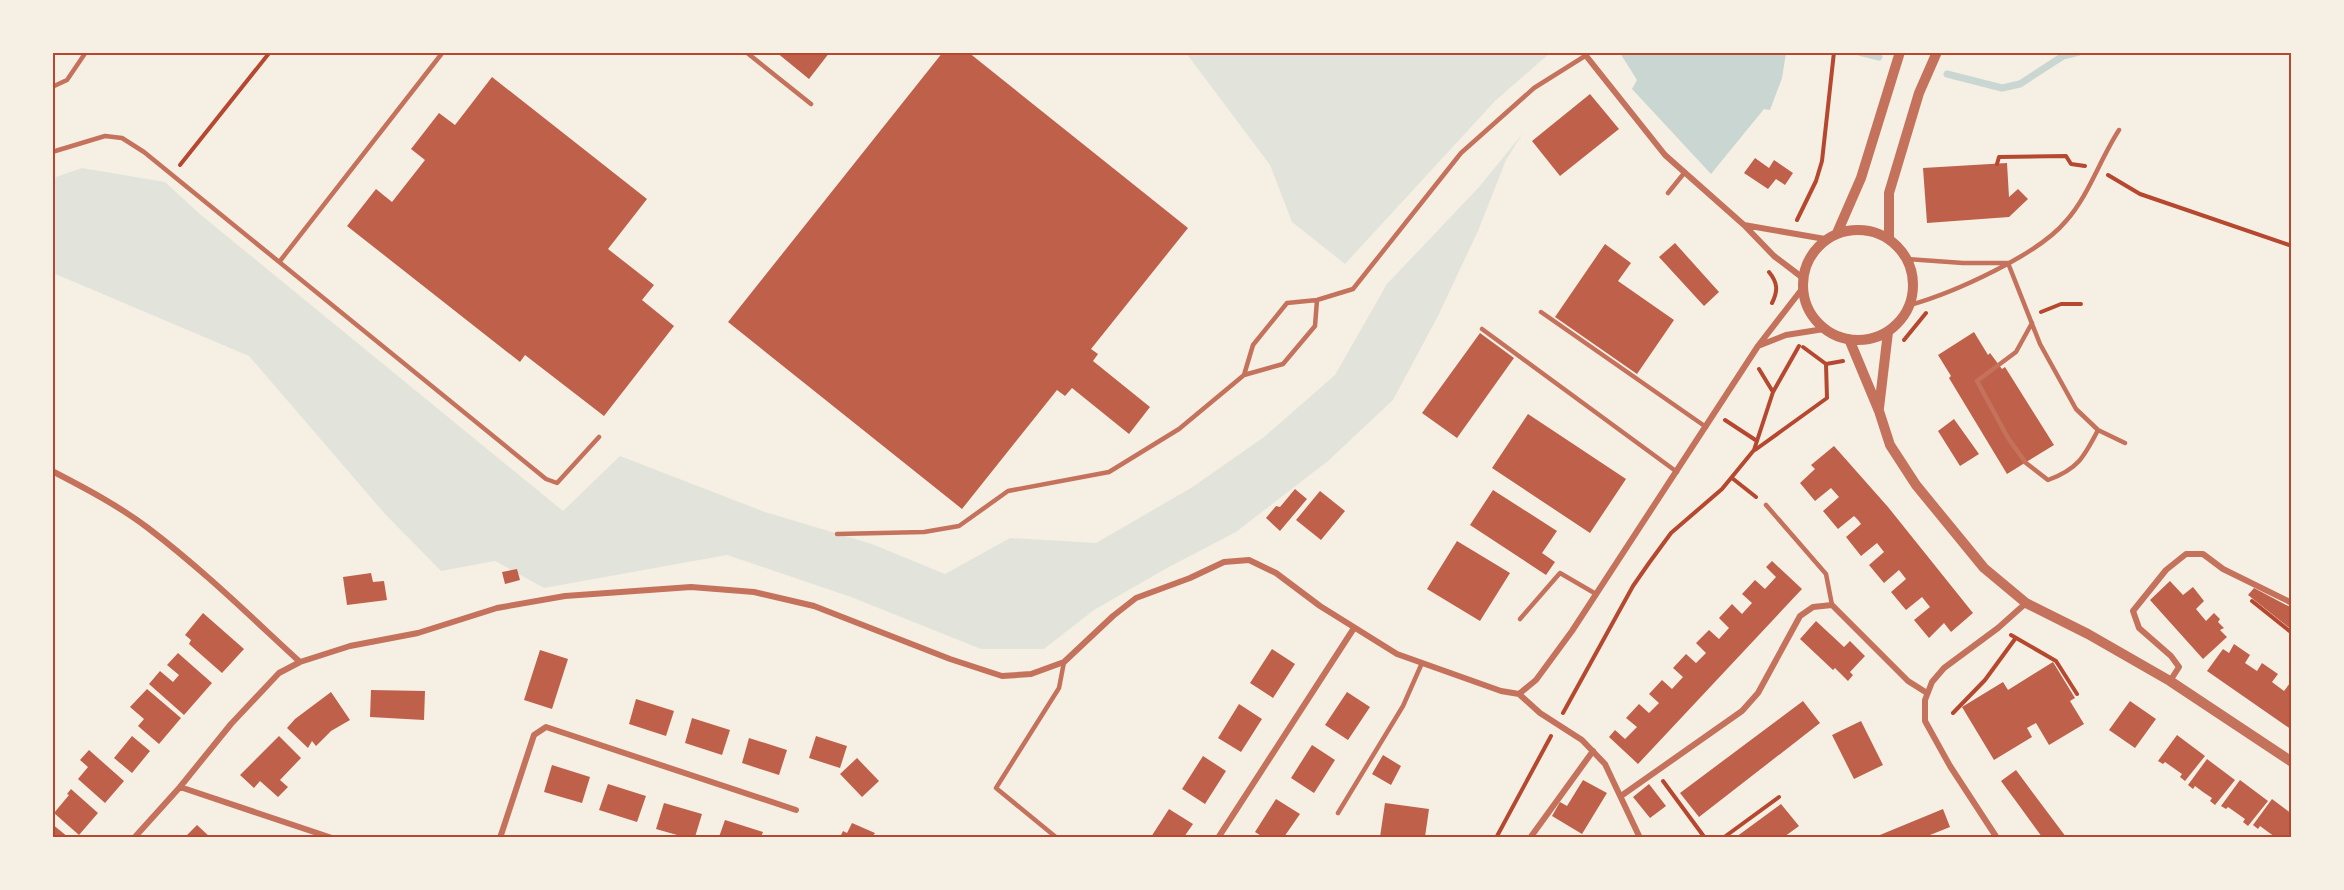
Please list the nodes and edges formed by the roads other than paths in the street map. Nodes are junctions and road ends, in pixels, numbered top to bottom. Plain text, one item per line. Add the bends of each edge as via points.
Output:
1 (86, 52) edge
2 (443, 52) edge
3 (746, 52) edge
4 (1900, 52) edge
5 (1937, 52) edge
6 (1584, 54) edge
7 (52, 87) edge
8 (811, 104) dead end
9 (2119, 130) dead end
10 (52, 152) edge
11 (1685, 172) junction
12 (1668, 193) dead end
13 (1744, 225) junction
14 (1837, 233) junction
15 (1889, 238) junction
16 (1825, 239) junction
17 (1908, 259) junction
18 (280, 261) junction
19 (2008, 263) junction
20 (1803, 284) junction
21 (1317, 300) junction
22 (1910, 305) junction
23 (1541, 312) dead end
24 (2032, 323) junction
25 (1482, 329) dead end
26 (1824, 329) junction
27 (1888, 332) junction
28 (1849, 339) junction
29 (1758, 346) junction
30 (1245, 375) junction
31 (1879, 411) junction
32 (1706, 428) junction
33 (2098, 430) junction
34 (599, 437) dead end
35 (2125, 442) dead end
36 (52, 471) edge
37 (1677, 472) junction
38 (1766, 505) road end
39 (837, 534) dead end
40 (1596, 594) junction
41 (2026, 603) junction
42 (2292, 603) edge
43 (1832, 605) junction
44 (1520, 619) dead end
45 (1354, 628) junction
46 (300, 662) junction
47 (1064, 662) junction
48 (1422, 663) junction
49 (2170, 681) junction
50 (1928, 693) junction
51 (1520, 694) junction
52 (1593, 751) junction
53 (2292, 762) edge
54 (180, 787) junction
55 (1621, 796) junction
56 (796, 810) dead end
57 (1338, 813) dead end
58 (134, 837) edge
59 (332, 837) edge
60 (500, 837) edge
61 (1057, 837) edge
62 (1218, 837) edge
63 (1530, 837) edge
64 (1640, 837) edge
65 (1997, 837) edge

1 - 7 lane via 67,80
2 - 18 lane
3 - 8 lane
4 - 14 street via 1861,178
5 - 15 street via 1919,93 1889,193
6 - 11 street via 1665,154
6 - 21 lane via 1534,88 1461,153 1353,290
9 - 19 lane via 2066,222 2044,242
10 - 18 lane via 105,136 122,138
11 - 12 lane
11 - 13 street
13 - 16 street
13 - 20 street
14 - 15 street via 1855,229
14 - 16 street
15 - 17 street
16 - 20 street via 1806,263
17 - 19 lane
17 - 22 street via 1914,290
18 - 34 lane via 546,479 557,483
19 - 22 lane via 1941,296
19 - 24 lane
20 - 26 street via 1806,304
20 - 29 street
21 - 30 lane via 1287,303 1253,345
21 - 30 lane via 1315,326 1283,364
22 - 27 street
23 - 32 lane
24 - 33 lane via 2076,410
24 - 33 lane via 2016,352 1977,381 2008,438 2026,463 2048,480 2067,473 2079,462
25 - 37 lane
26 - 28 street
26 - 29 street via 1797,332
27 - 28 street via 1863,340
27 - 31 street
28 - 31 street
29 - 32 street
30 - 39 lane via 1179,429 1108,472 1008,491 959,526 924,532
31 - 41 street via 1890,445 1916,485 1984,568
32 - 37 street
33 - 35 lane
36 - 46 street via 87,488 147,527
37 - 40 street
38 - 43 lane via 1826,574
40 - 44 lane via 1560,573
40 - 51 street via 1536,681
41 - 49 street
41 - 50 street via 1944,668
42 - 49 street via 2223,569 2203,554 2186,554 2166,570 2133,611 2139,628 2179,667
43 - 50 street via 1908,681
43 - 55 street via 1813,607 1800,616 1758,693 1742,711
45 - 47 street via 1276,573 1249,560 1224,561 1136,598
45 - 48 street via 1397,654
45 - 62 street
46 - 47 street via 350,646 418,633 497,608 565,596 691,587 754,592 814,606 1002,676 1031,675
46 - 54 street via 279,673
47 - 61 lane via 1059,688 996,788
48 - 51 street
48 - 57 lane via 1403,706
49 - 53 street
50 - 65 street via 1925,721
51 - 52 street
52 - 55 street via 1605,764
52 - 63 street
54 - 58 street
54 - 59 street
55 - 64 street
56 - 60 street via 546,727 534,735

